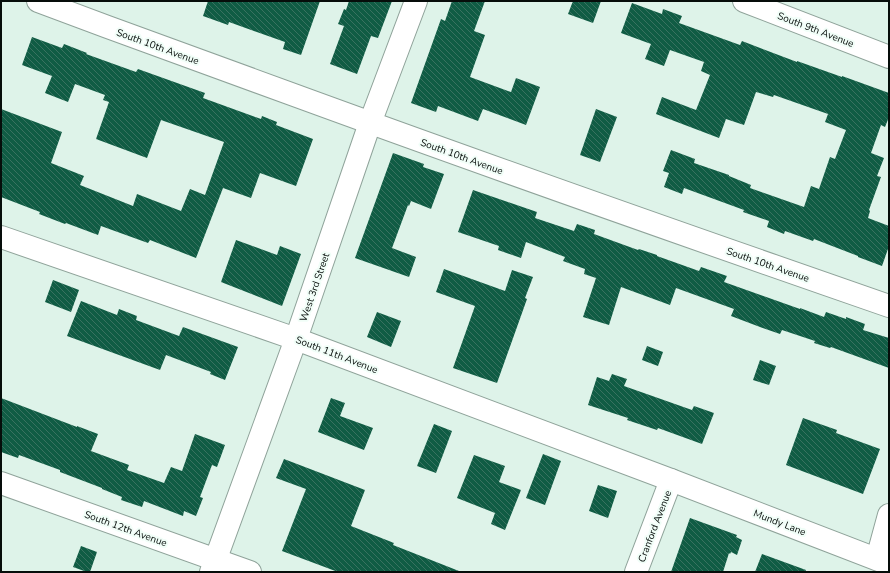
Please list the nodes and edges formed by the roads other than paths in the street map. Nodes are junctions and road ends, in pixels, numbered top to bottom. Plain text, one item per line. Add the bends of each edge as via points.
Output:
1 (38, 1) edge
2 (416, 1) edge
3 (744, 1) edge
4 (889, 57) edge
5 (370, 123) junction
6 (1, 237) edge
7 (889, 306) edge
8 (296, 339) junction
9 (671, 480) junction
10 (1, 483) edge
11 (889, 515) edge
12 (883, 562) edge
13 (214, 566) edge
14 (250, 572) edge
15 (636, 572) edge

1 - 5 street, South 10th Avenue
2 - 5 street, West 3rd Street
3 - 4 street, South 9th Avenue
5 - 7 street, South 10th Avenue
5 - 8 street, West 3rd Street
6 - 8 street, South 11th Avenue
8 - 9 street, South 11th Avenue
8 - 13 street, West 3rd Street
9 - 12 street, Mundy Lane
9 - 15 street, Cranford Avenue
10 - 13 street, South 12th Avenue
11 - 12 street
13 - 14 street, South 12th Avenue

